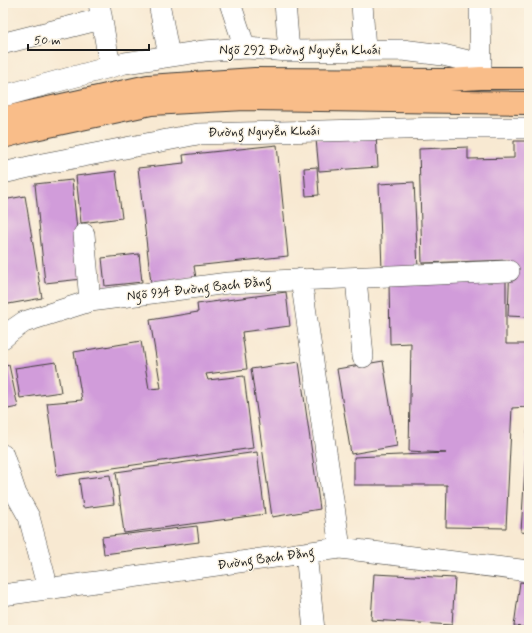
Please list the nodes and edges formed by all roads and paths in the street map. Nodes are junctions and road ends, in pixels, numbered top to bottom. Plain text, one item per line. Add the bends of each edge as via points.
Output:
1 (159, 3) edge
2 (230, 3) edge
3 (285, 3) edge
4 (362, 3) edge
5 (480, 3) edge
6 (100, 11) edge
7 (3, 42) edge
8 (245, 48) junction
9 (289, 51) junction
10 (365, 51) junction
11 (169, 56) junction
12 (110, 67) junction
13 (481, 71) junction
14 (529, 78) edge
15 (3, 96) edge
16 (527, 103) edge
17 (3, 118) edge
18 (526, 128) edge
19 (3, 137) edge
20 (3, 173) edge
21 (84, 234) dead end
22 (509, 271) dead end
23 (356, 278) junction
24 (301, 279) junction
25 (90, 301) junction
26 (3, 338) edge
27 (363, 357) dead end
28 (3, 455) edge
29 (9, 495) edge
30 (340, 548) junction
31 (306, 553) junction
32 (529, 571) edge
33 (48, 589) junction
34 (3, 595) edge
35 (314, 630) edge

1 - 11 street
2 - 8 street
3 - 9 street
4 - 10 street
5 - 13 street
6 - 7 street
6 - 12 street
8 - 9 street, Ngõ 292 Đường Nguyễn Khoái
8 - 11 street, Ngõ 292 Đường Nguyễn Khoái
9 - 10 street, Ngõ 292 Đường Nguyễn Khoái
10 - 13 street, Ngõ 292 Đường Nguyễn Khoái via 402,50 443,55
11 - 12 street, Ngõ 292 Đường Nguyễn Khoái
12 - 15 street, Ngõ 292 Đường Nguyễn Khoái
13 - 14 main road
13 - 17 main road via 449,80 255,79 148,86
16 - 18 street
16 - 19 main road via 245,99 151,104
18 - 20 street, Đường Nguyễn Khoái via 198,134
21 - 25 street
22 - 23 street, Ngõ 934 Đường Bạch Đằng
23 - 24 street, Ngõ 934 Đường Bạch Đằng
23 - 27 street
24 - 25 street, Ngõ 934 Đường Bạch Đằng via 228,283
24 - 30 street
25 - 26 street, Ngõ 934 Đường Bạch Đằng via 24,322
28 - 29 street
29 - 33 street via 29,516
30 - 31 street, Đường Bạch Đằng
30 - 32 street, Đường Bạch Đằng
31 - 33 street, Đường Bạch Đằng
31 - 35 street
33 - 34 street, Đường Bạch Đằng

